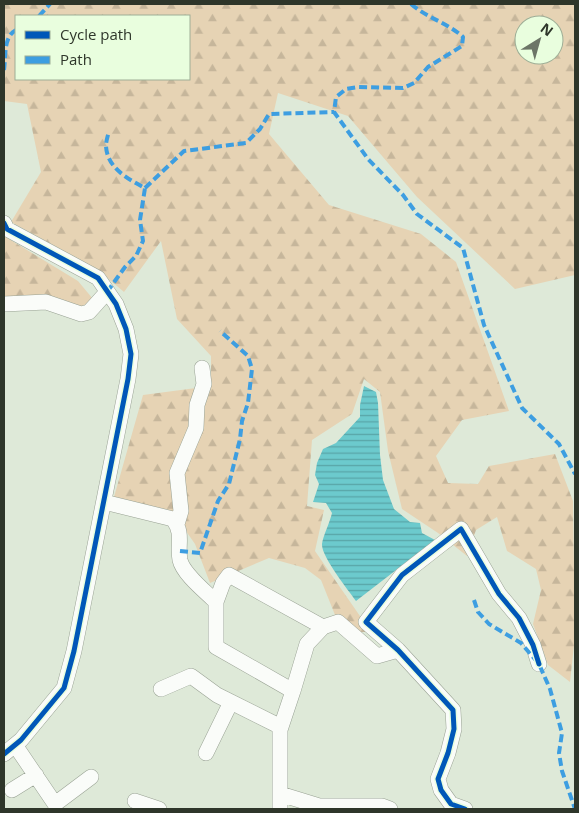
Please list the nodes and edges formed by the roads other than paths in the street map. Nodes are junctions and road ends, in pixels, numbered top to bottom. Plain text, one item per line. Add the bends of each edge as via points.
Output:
1 (4, 223) edge
2 (107, 292) junction
3 (4, 304) edge
4 (202, 368) dead end
5 (104, 502) junction
6 (177, 524) junction
7 (216, 602) junction
8 (323, 627) junction
9 (398, 650) junction
10 (539, 664) dead end
11 (161, 689) dead end
12 (292, 691) junction
13 (231, 702) junction
14 (281, 727) junction
15 (10, 749) edge
16 (206, 753) dead end
17 (36, 775) junction
18 (91, 777) dead end
19 (12, 790) dead end
20 (135, 802) dead end
21 (280, 802) edge
22 (158, 809) edge
23 (390, 809) edge
24 (465, 809) edge

1 - 2 street via 7,229 98,278
2 - 3 street via 89,312 81,314 46,302
2 - 5 street via 116,304 126,329 131,354
4 - 6 street via 204,384 197,405 196,428 177,473 181,511
5 - 6 street via 173,519
5 - 15 street via 64,688
6 - 7 street via 180,562
7 - 8 street via 229,575
7 - 12 street via 216,647
8 - 9 street via 338,622 377,656
8 - 12 street via 307,644
9 - 10 street via 366,622 402,575 461,529 499,594 519,618
9 - 24 street via 453,710 454,730 438,779 451,804
11 - 13 street via 191,676
12 - 14 street
13 - 14 street
13 - 16 street
14 - 21 street
15 - 17 street
17 - 18 street via 55,804
17 - 19 street
20 - 22 street
21 - 23 street

